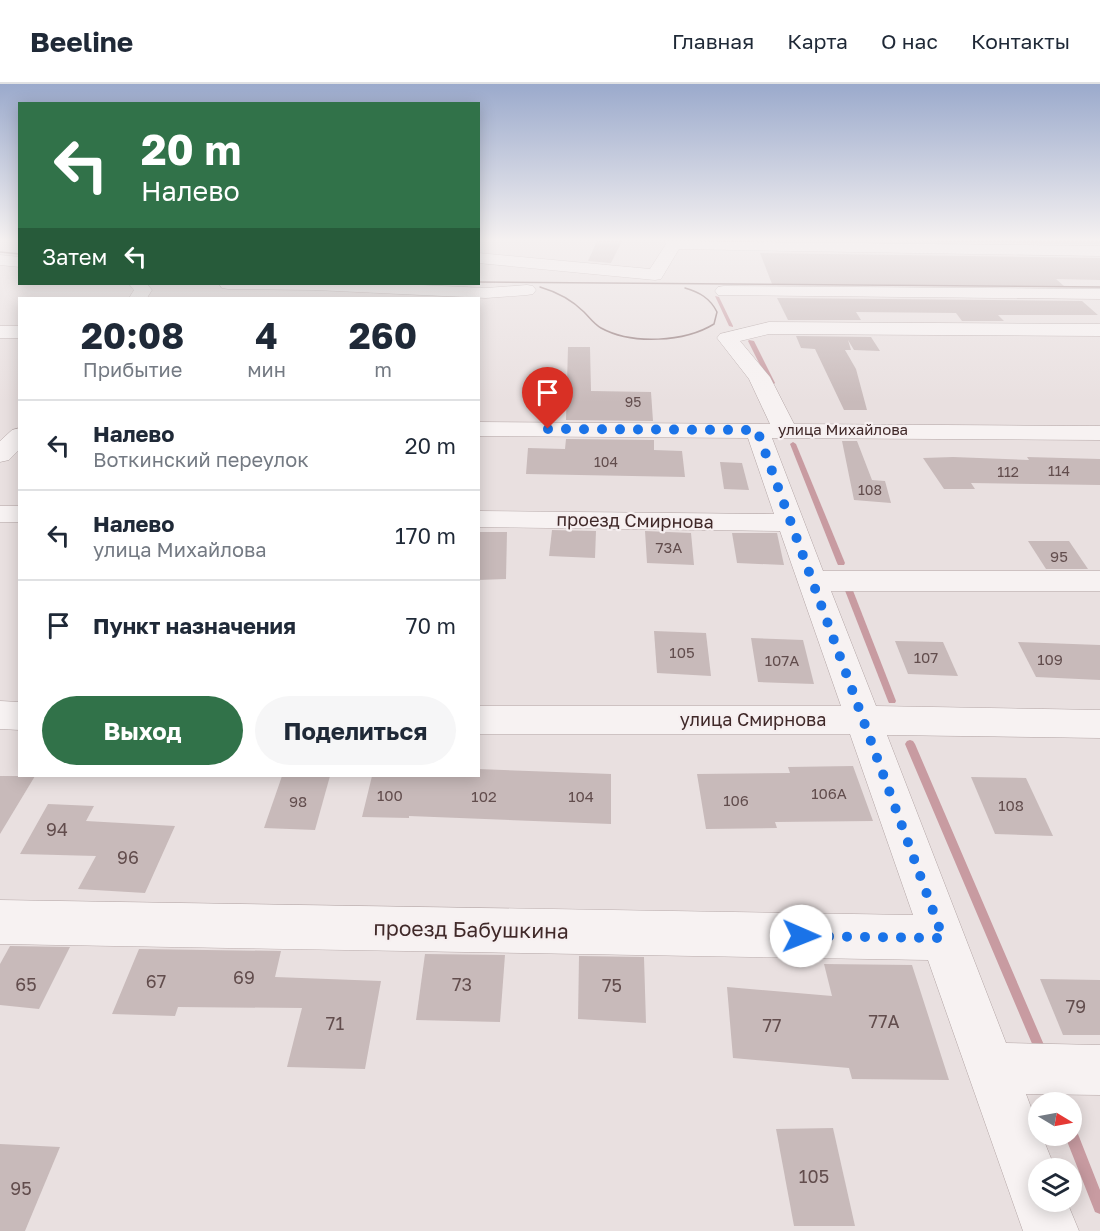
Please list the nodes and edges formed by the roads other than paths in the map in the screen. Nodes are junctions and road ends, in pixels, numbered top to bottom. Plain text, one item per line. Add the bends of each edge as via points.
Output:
1 (1100, 330) edge
2 (0, 332) edge
3 (18, 332) edge
4 (0, 427) edge
5 (18, 427) edge
6 (480, 429) edge
7 (771, 430) junction
8 (1100, 433) edge
9 (18, 437) edge
10 (0, 454) edge
11 (0, 514) edge
12 (18, 514) edge
13 (480, 519) edge
14 (791, 523) junction
15 (812, 580) junction
16 (1100, 581) edge
17 (0, 716) edge
18 (18, 716) edge
19 (480, 720) edge
20 (863, 720) junction
21 (1100, 724) edge
22 (0, 922) edge
23 (943, 938) junction
24 (990, 1068) junction
25 (1100, 1070) edge
26 (1028, 1170) edge
27 (1044, 1212) edge
28 (1051, 1231) edge

1 - 7 street via 769,328 728,338 759,377
2 - 3 street
4 - 5 street
6 - 7 street, улица Михайлова
7 - 8 street, улица Михайлова
7 - 14 street
9 - 10 street
11 - 12 street
13 - 14 street, проезд Смирнова
14 - 15 street
15 - 16 street
15 - 20 street
17 - 18 street
19 - 20 street, улица Смирнова
20 - 21 street, улица Смирнова
20 - 23 street
22 - 23 street, проезд Бабушкина
23 - 24 street
24 - 25 street
24 - 26 street
27 - 28 street

